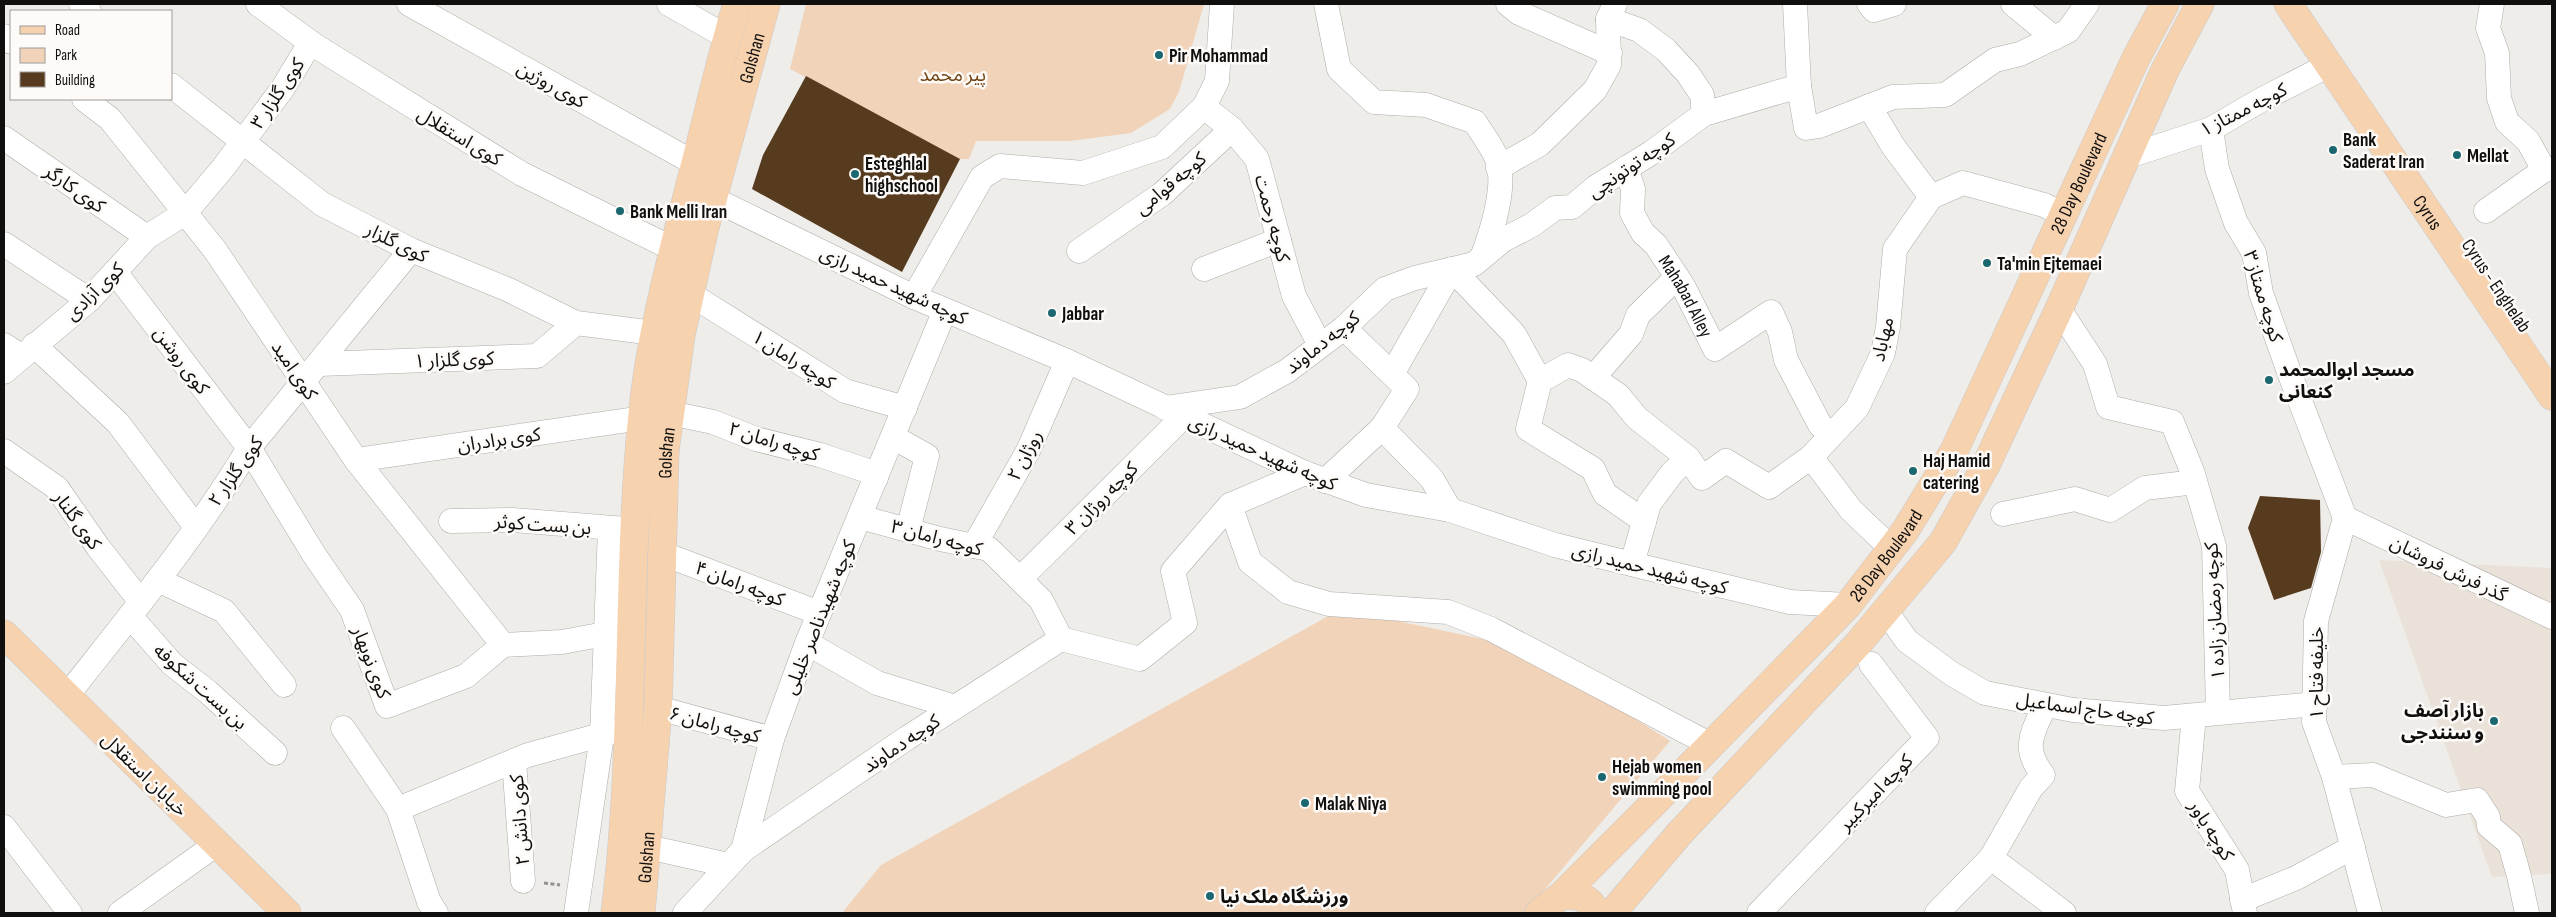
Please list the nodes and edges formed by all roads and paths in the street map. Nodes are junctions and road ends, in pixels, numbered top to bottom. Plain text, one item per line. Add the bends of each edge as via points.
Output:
1 (258, 4) edge
2 (409, 4) edge
3 (669, 4) edge
4 (737, 4) edge
5 (766, 4) edge
6 (1222, 4) edge
7 (1326, 4) edge
8 (1508, 4) edge
9 (1795, 4) edge
10 (1869, 4) edge
11 (1894, 4) edge
12 (2013, 4) edge
13 (2087, 4) edge
14 (2165, 4) edge
15 (2200, 4) edge
16 (2288, 4) edge
17 (2307, 4) edge
18 (2492, 4) edge
19 (1611, 11) edge
20 (727, 37) junction
21 (2054, 38) junction
22 (310, 43) junction
23 (1610, 53) junction
24 (2329, 65) junction
25 (172, 86) edge
26 (1799, 86) junction
27 (85, 100) edge
28 (1869, 106) junction
29 (1204, 107) junction
30 (1704, 114) junction
31 (1232, 129) junction
32 (2211, 129) junction
33 (4, 138) edge
34 (242, 143) junction
35 (2126, 157) junction
36 (1498, 168) junction
37 (1626, 168) junction
38 (2548, 169) edge
39 (699, 183) junction
40 (1931, 197) junction
41 (2486, 211) dead end
42 (185, 213) junction
43 (2064, 215) junction
44 (147, 237) junction
45 (1279, 240) junction
46 (4, 244) edge
47 (673, 248) junction
48 (411, 250) junction
49 (1079, 251) dead end
50 (1470, 263) junction
51 (1204, 269) dead end
52 (115, 272) junction
53 (1677, 277) junction
54 (2028, 293) junction
55 (690, 294) junction
56 (914, 297) junction
57 (90, 300) junction
58 (2059, 308) junction
59 (945, 310) junction
60 (576, 323) junction
61 (1344, 328) junction
62 (654, 333) junction
63 (1320, 345) junction
64 (20, 349) edge
65 (1067, 361) junction
66 (319, 364) junction
67 (2552, 367) edge
68 (4, 372) edge
69 (1392, 374) junction
70 (1593, 378) junction
71 (1540, 381) junction
72 (304, 383) junction
73 (2552, 396) edge
74 (904, 408) junction
75 (670, 413) junction
76 (1174, 413) junction
77 (642, 418) junction
78 (1382, 428) junction
79 (1831, 434) junction
80 (893, 437) junction
81 (249, 448) junction
82 (4, 451) edge
83 (1811, 457) junction
84 (1688, 458) junction
85 (356, 460) junction
86 (1315, 477) junction
87 (876, 478) junction
88 (2195, 482) junction
89 (1230, 504) junction
90 (1450, 510) junction
91 (2003, 514) dead end
92 (860, 517) junction
93 (2345, 518) junction
94 (451, 521) dead end
95 (1644, 521) junction
96 (196, 527) junction
97 (622, 529) junction
98 (908, 530) junction
99 (974, 546) junction
100 (1892, 549) junction
101 (661, 553) junction
102 (1632, 564) junction
103 (1020, 579) junction
104 (158, 580) junction
105 (1848, 605) junction
106 (135, 609) junction
107 (1886, 610) junction
108 (820, 614) junction
109 (2552, 617) edge
110 (632, 629) junction
111 (604, 634) junction
112 (4, 635) edge
113 (1061, 639) junction
114 (807, 643) junction
115 (503, 645) junction
116 (1871, 664) dead end
117 (284, 686) dead end
118 (66, 697) junction
119 (2316, 704) junction
120 (2045, 705) junction
121 (955, 707) junction
122 (658, 708) junction
123 (2218, 712) junction
124 (2194, 716) junction
125 (629, 726) junction
126 (343, 728) dead end
127 (602, 735) junction
128 (772, 739) junction
129 (1712, 744) junction
130 (275, 753) dead end
131 (514, 760) junction
132 (2334, 777) junction
133 (1650, 807) junction
134 (398, 809) junction
135 (4, 827) edge
136 (1679, 834) junction
137 (218, 843) junction
138 (648, 847) junction
139 (2353, 847) junction
140 (735, 858) junction
141 (1991, 858) junction
142 (523, 881) joint
143 (581, 887) junction
144 (1562, 895) junction
145 (2244, 907) edge
146 (428, 909) edge
147 (70, 913) edge
148 (120, 913) edge
149 (287, 913) edge
150 (576, 913) edge
151 (615, 913) edge
152 (641, 913) edge
153 (685, 913) edge
154 (1539, 913) edge
155 (1597, 913) edge
156 (1612, 913) edge
157 (1759, 913) edge
158 (1937, 913) edge
159 (2064, 913) edge
160 (2370, 913) edge
161 (2526, 913) edge

1 - 22 street, کوی استقلال
2 - 39 street, کوی روژین
3 - 20 street
4 - 20 main road, Golshan
5 - 39 main road, Golshan
6 - 29 street via 1217,81
7 - 36 street via 1338,69 1374,102 1426,105 1475,122 1498,160
8 - 23 street via 1519,13
9 - 26 street
10 - 11 street via 1874,10
12 - 21 street
13 - 21 street via 2068,31
14 - 43 main road, 28 Day Boulevard via 2136,58
15 - 35 main road, 28 Day Boulevard via 2165,70
16 - 24 main road, Cyrus
17 - 67 main road, Cyrus - Enghelab
18 - 38 street via 2488,28 2497,53 2499,98 2507,122 2528,142
19 - 23 street
19 - 30 street via 1666,50 1688,74 1702,94
20 - 39 main road, Golshan
21 - 28 street via 2020,54 1995,60 1945,95 1893,97
22 - 34 street, کوی گلزار ۳ via 284,88
22 - 47 street, کوی استقلال via 522,174
23 - 36 street via 1609,65 1595,90 1540,144
24 - 32 street, کوچه ممتاز ۱
24 - 73 main road, Cyrus
25 - 34 street, کوی گلزار
26 - 28 street via 1806,128
26 - 30 street, کوچه توتونچی
27 - 42 street, کوی امید via 110,119
28 - 40 street via 1893,146
29 - 31 street, کوچه رحمت
29 - 56 street via 1162,147 1083,172 1000,166 982,177
30 - 37 street, کوچه توتونچی
31 - 45 street, کوچه رحمت via 1256,159
31 - 49 street, کوچه قوامی via 1162,194
32 - 35 street, کوچه ممتاز ۱
32 - 93 street, کوچه ممتاز ۳ via 2220,178 2236,223 2254,253 2264,302
33 - 44 street, کوی کارگر
34 - 42 street, کوی گلزار ۳
34 - 48 street, کوی گلزار via 322,204
35 - 58 main road, 28 Day Boulevard
36 - 50 street via 1495,225
37 - 50 street, کوچه توتونچی via 1572,207 1555,208
37 - 53 street, Mahabad Alley via 1633,189 1632,212 1643,233
38 - 41 street
39 - 47 main road, Golshan
39 - 55 main road, Golshan
39 - 56 street, کوچه شهید حمید رازی
40 - 43 street via 1963,183 2044,206
40 - 79 street, مهاباد via 1895,249 1883,353 1857,408
42 - 44 street, کوی آزادی
42 - 72 street, کوی امید via 215,250
43 - 54 main road, 28 Day Boulevard
44 - 52 street, کوی آزادی
45 - 51 street
45 - 63 street, کوچه رحمت via 1294,296
46 - 57 street
47 - 62 main road, Golshan
48 - 60 street, کوی گلزار via 509,290
48 - 66 street, کوی گلزار ۲
50 - 61 street, کوچه دماوند via 1385,289
50 - 69 street
50 - 71 street
52 - 57 street, کوی آزادی
52 - 81 street, کوی روشن
53 - 70 street via 1638,315 1631,334
53 - 79 street, Mahabad Alley via 1715,349 1771,312 1780,332 1786,360 1820,425
54 - 58 main road
54 - 100 main road, 28 Day Boulevard via 1954,451
55 - 74 street, کوچه رامان ۱ via 845,391
55 - 75 main road, Golshan
56 - 59 street, کوچه شهید حمید رازی
57 - 64 street, کوی آزادی
58 - 88 street, کوچه رمضان زاده ۱ via 2095,364 2108,407 2172,422
58 - 107 main road, 28 Day Boulevard via 1986,465 1943,542
59 - 65 street, کوچه شهید حمید رازی
59 - 74 street, کوچه شهیدناصر خلیلی
60 - 62 street, کوی گلزار
60 - 66 street, کوی گلزار ۱ via 538,356
61 - 63 street, کوچه دماوند
61 - 69 street
62 - 77 main road, Golshan
63 - 76 street, کوچه دماوند via 1286,371 1240,397
64 - 68 street, کوی آزادی
64 - 96 street via 118,423
65 - 76 street, کوچه شهید حمید رازی
65 - 99 street, روژان ۲ via 1028,451
66 - 72 street, کوی گلزار ۲
69 - 78 street via 1407,389
70 - 71 street via 1568,365
70 - 84 street via 1618,395 1638,418
71 - 95 street via 1528,429 1593,469 1605,494
72 - 81 street, کوی گلزار ۲
72 - 85 street, کوی امید
74 - 80 street, کوچه شهیدناصر خلیلی
75 - 87 street, کوچه رامان ۲ via 713,422 756,439 820,455 871,472
75 - 101 main road, Golshan via 665,450
76 - 86 street, کوچه شهید حمید رازی
76 - 103 street, کوچه روژان ۳
77 - 85 street, کوی برادران
77 - 97 main road, Golshan
78 - 86 street
78 - 90 street via 1432,479
79 - 83 street, مهاباد
80 - 87 street, کوچه شهیدناصر خلیلی
80 - 98 street via 926,456
81 - 96 street, کوی گلزار ۲
81 - 115 street, کوی نوبهار via 352,610 387,706 466,676
82 - 106 street, کوی گلنار via 57,488
83 - 84 street, مهاباد via 1769,487 1726,461 1702,478
83 - 100 street via 1851,510
84 - 95 street via 1672,473 1649,504
85 - 115 street, کوی امید
86 - 89 street
86 - 90 street, کوچه شهید حمید رازی via 1366,495
87 - 92 street, کوچه شهیدناصر خلیلی
88 - 91 street via 2145,488 2110,510 2075,499
88 - 123 street, کوچه رمضان زاده ۱ via 2214,546
89 - 113 street via 1173,571 1185,623 1140,659
89 - 129 street via 1250,562 1288,592 1329,604 1448,612 1491,629
90 - 102 street, کوچه شهید حمید رازی via 1555,545
92 - 98 street, کوچه رامان ۳
92 - 108 street, کوچه شهیدناصر خلیلی
93 - 109 street, گذر فرش فروشان
93 - 119 street, خلیفه فتاح ۱ via 2316,621
94 - 97 street, بن بست کوثر via 513,520
95 - 102 street
96 - 104 street, کوی گلزار ۲
97 - 110 main road, Golshan
97 - 111 street
98 - 99 street, کوچه رامان ۳
99 - 103 street, کوچه رامان ۳ via 989,549
100 - 105 main road, 28 Day Boulevard
101 - 108 street, کوچه رامان ۴
101 - 122 main road, Golshan
102 - 105 street, کوچه شهید حمید رازی via 1790,602
103 - 113 street, کوچه رامان ۳ via 1041,600
104 - 106 street, کوی گلزار ۲
104 - 117 street via 224,611
105 - 129 main road, 28 Day Boulevard
106 - 118 street, کوی گلزار ۲
106 - 130 street, بن بست شکوفه via 172,664
107 - 120 street, کوچه حاج اسماعیل via 1906,641 1985,693
107 - 136 main road, 28 Day Boulevard
108 - 114 street, کوچه شهیدناصر خلیلی
110 - 111 street
110 - 125 main road, Golshan
111 - 115 street via 562,642
111 - 127 street
112 - 118 main road, خیابان استقلال
113 - 121 street, کوچه دماوند
114 - 121 street via 877,683
114 - 128 street, کوچه شهیدناصر خلیلی
116 - 157 street, کوچه امیرکبیر via 1927,738
118 - 137 main road, خیابان استقلال
119 - 123 street, کوچه حاج اسماعیل
119 - 132 street, خلیفه فتاح ۱ via 2314,722
120 - 124 street, کوچه حاج اسماعیل via 2164,718
120 - 141 street via 2030,740 2032,761 2043,775 2031,788
121 - 140 street, کوچه دماوند
122 - 128 street, کوچه رامان ۶
122 - 138 main road, Golshan
123 - 124 street, کوچه حاج اسماعیل
124 - 145 street, کوچه یاور via 2187,791 2237,870
125 - 127 street
125 - 151 main road, Golshan
126 - 134 street
127 - 131 street
127 - 143 street
128 - 140 street, کوچه شهیدناصر خلیلی
129 - 133 main road, 28 Day Boulevard
131 - 134 street
131 - 142 street, کوی دانش ۲
132 - 139 street, خلیفه فتاح ۱
132 - 161 street via 2374,775 2446,805 2477,800 2488,817 2489,826 2510,844
133 - 136 main road
133 - 144 main road, 28 Day Boulevard
134 - 146 street
135 - 147 street
136 - 156 main road, 28 Day Boulevard
137 - 148 street
137 - 149 main road, خیابان استقلال
138 - 140 street
138 - 152 main road, Golshan
139 - 145 street
139 - 160 street, خلیفه فتاح ۱
140 - 153 street, کوچه شهیدناصر خلیلی
141 - 158 street
141 - 159 street
142 - 143 path, کوی دانش ۲
143 - 150 street
144 - 154 main road, 28 Day Boulevard
144 - 155 main road via 1577,895 1592,902

